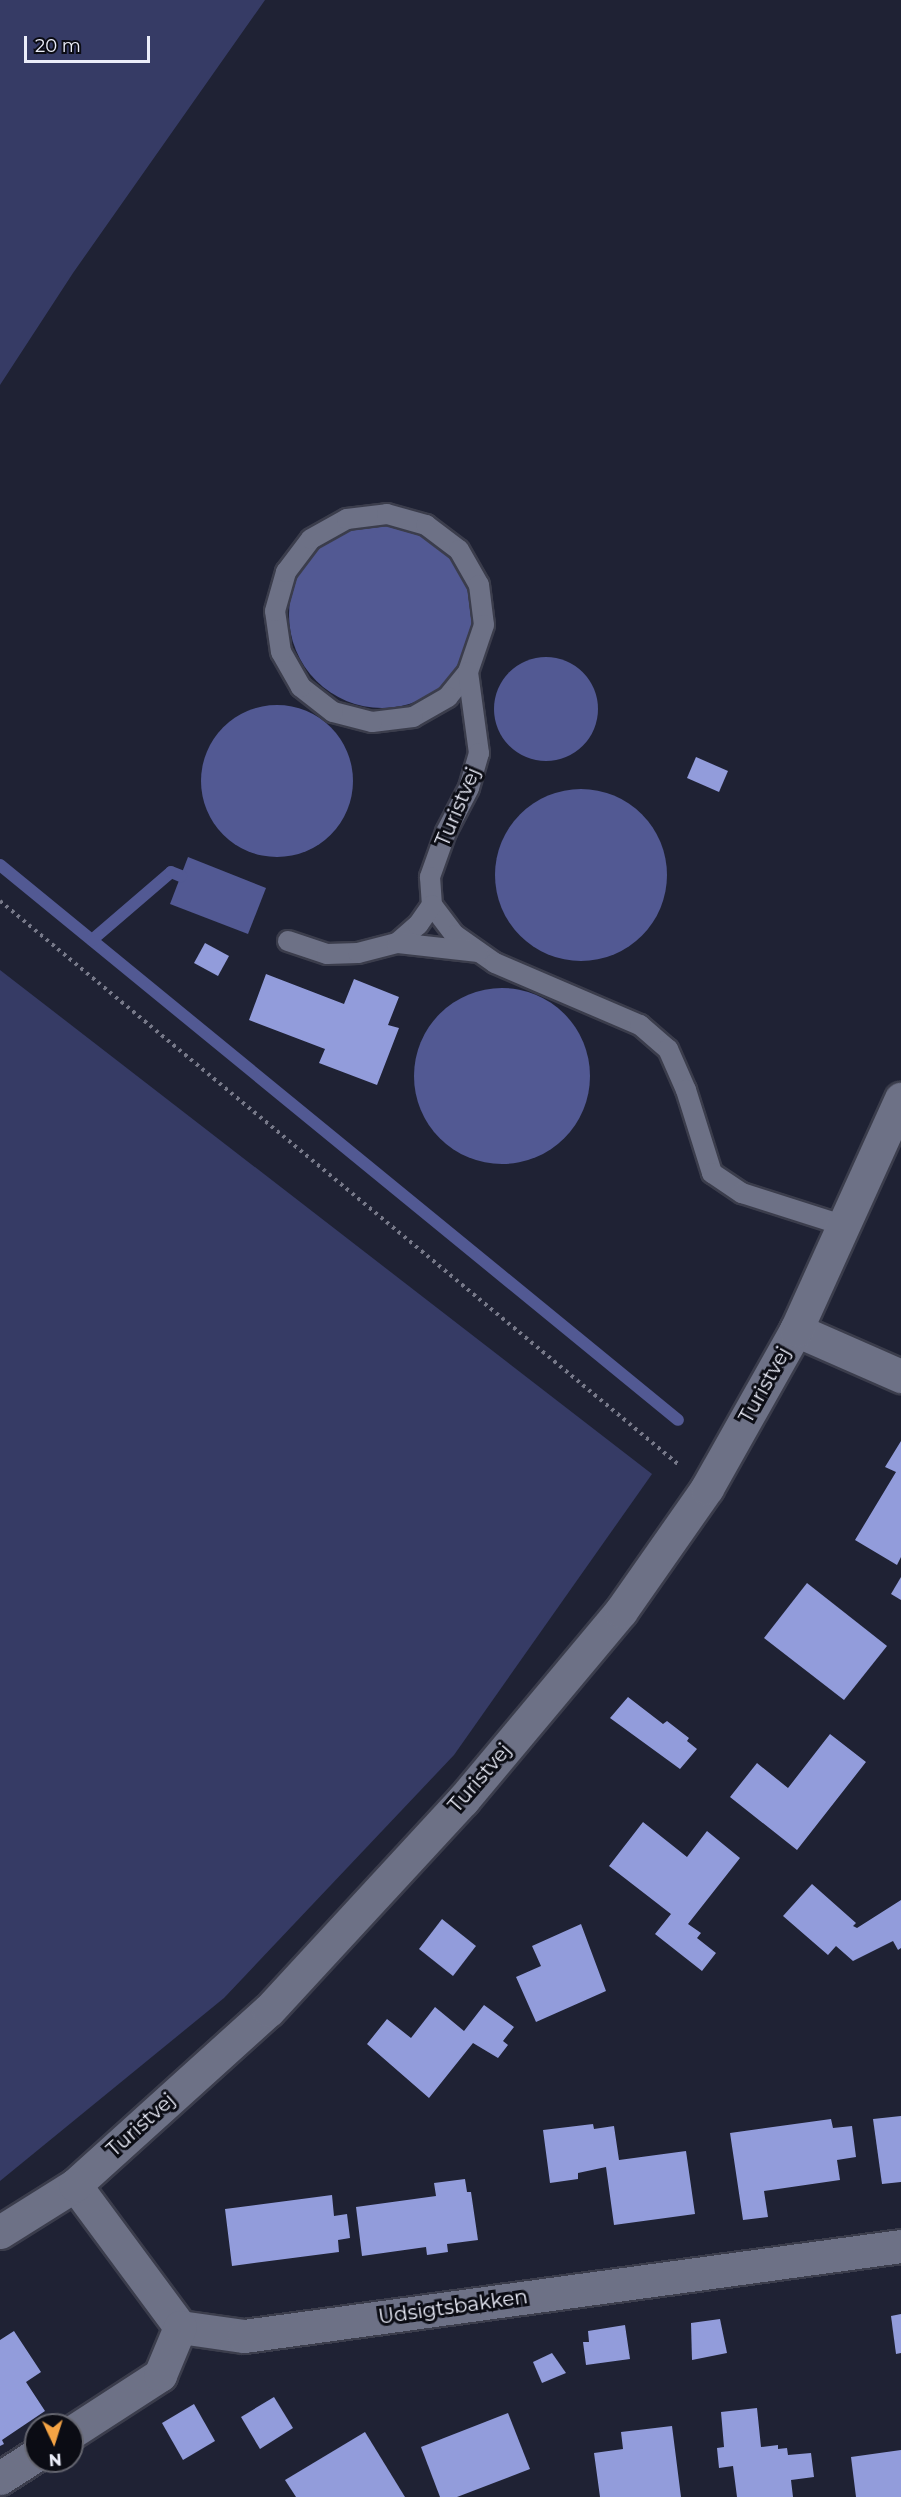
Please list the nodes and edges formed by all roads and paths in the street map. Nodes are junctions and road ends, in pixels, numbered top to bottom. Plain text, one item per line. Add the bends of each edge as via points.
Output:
1 (468, 672) junction
2 (0, 901) edge
3 (432, 905) junction
4 (288, 941) dead end
5 (397, 943) junction
6 (480, 952) junction
7 (901, 1100) edge
8 (842, 1225) junction
9 (796, 1330) junction
10 (901, 1376) edge
11 (706, 1488) junction
12 (75, 2186) junction
13 (0, 2232) edge
14 (901, 2246) edge
15 (180, 2327) junction
16 (84, 2424) edge
17 (24, 2463) edge
18 (0, 2478) edge

1 - 1 lane, Turistvej via 484,625 479,585 459,550 426,525 387,514 347,519 311,539 286,572 275,611 280,651 301,687 333,712 372,722 413,717 448,697
1 - 3 lane, Turistvej via 479,753 469,788 446,832 430,877
2 - 11 path
3 - 5 lane via 418,925
3 - 6 lane via 455,934
4 - 5 lane via 327,954 358,953
5 - 6 lane
6 - 8 lane via 495,963 640,1025 668,1049 686,1090 712,1173 742,1193
7 - 8 street, Turistvej
8 - 9 street, Turistvej
9 - 10 street
9 - 11 street, Turistvej
11 - 12 street, Turistvej via 621,1611 455,1809 269,2010
12 - 13 street, Turistvej
12 - 15 street
14 - 15 street, Udsigtsbakken via 244,2336
15 - 16 street via 160,2375
17 - 18 street

